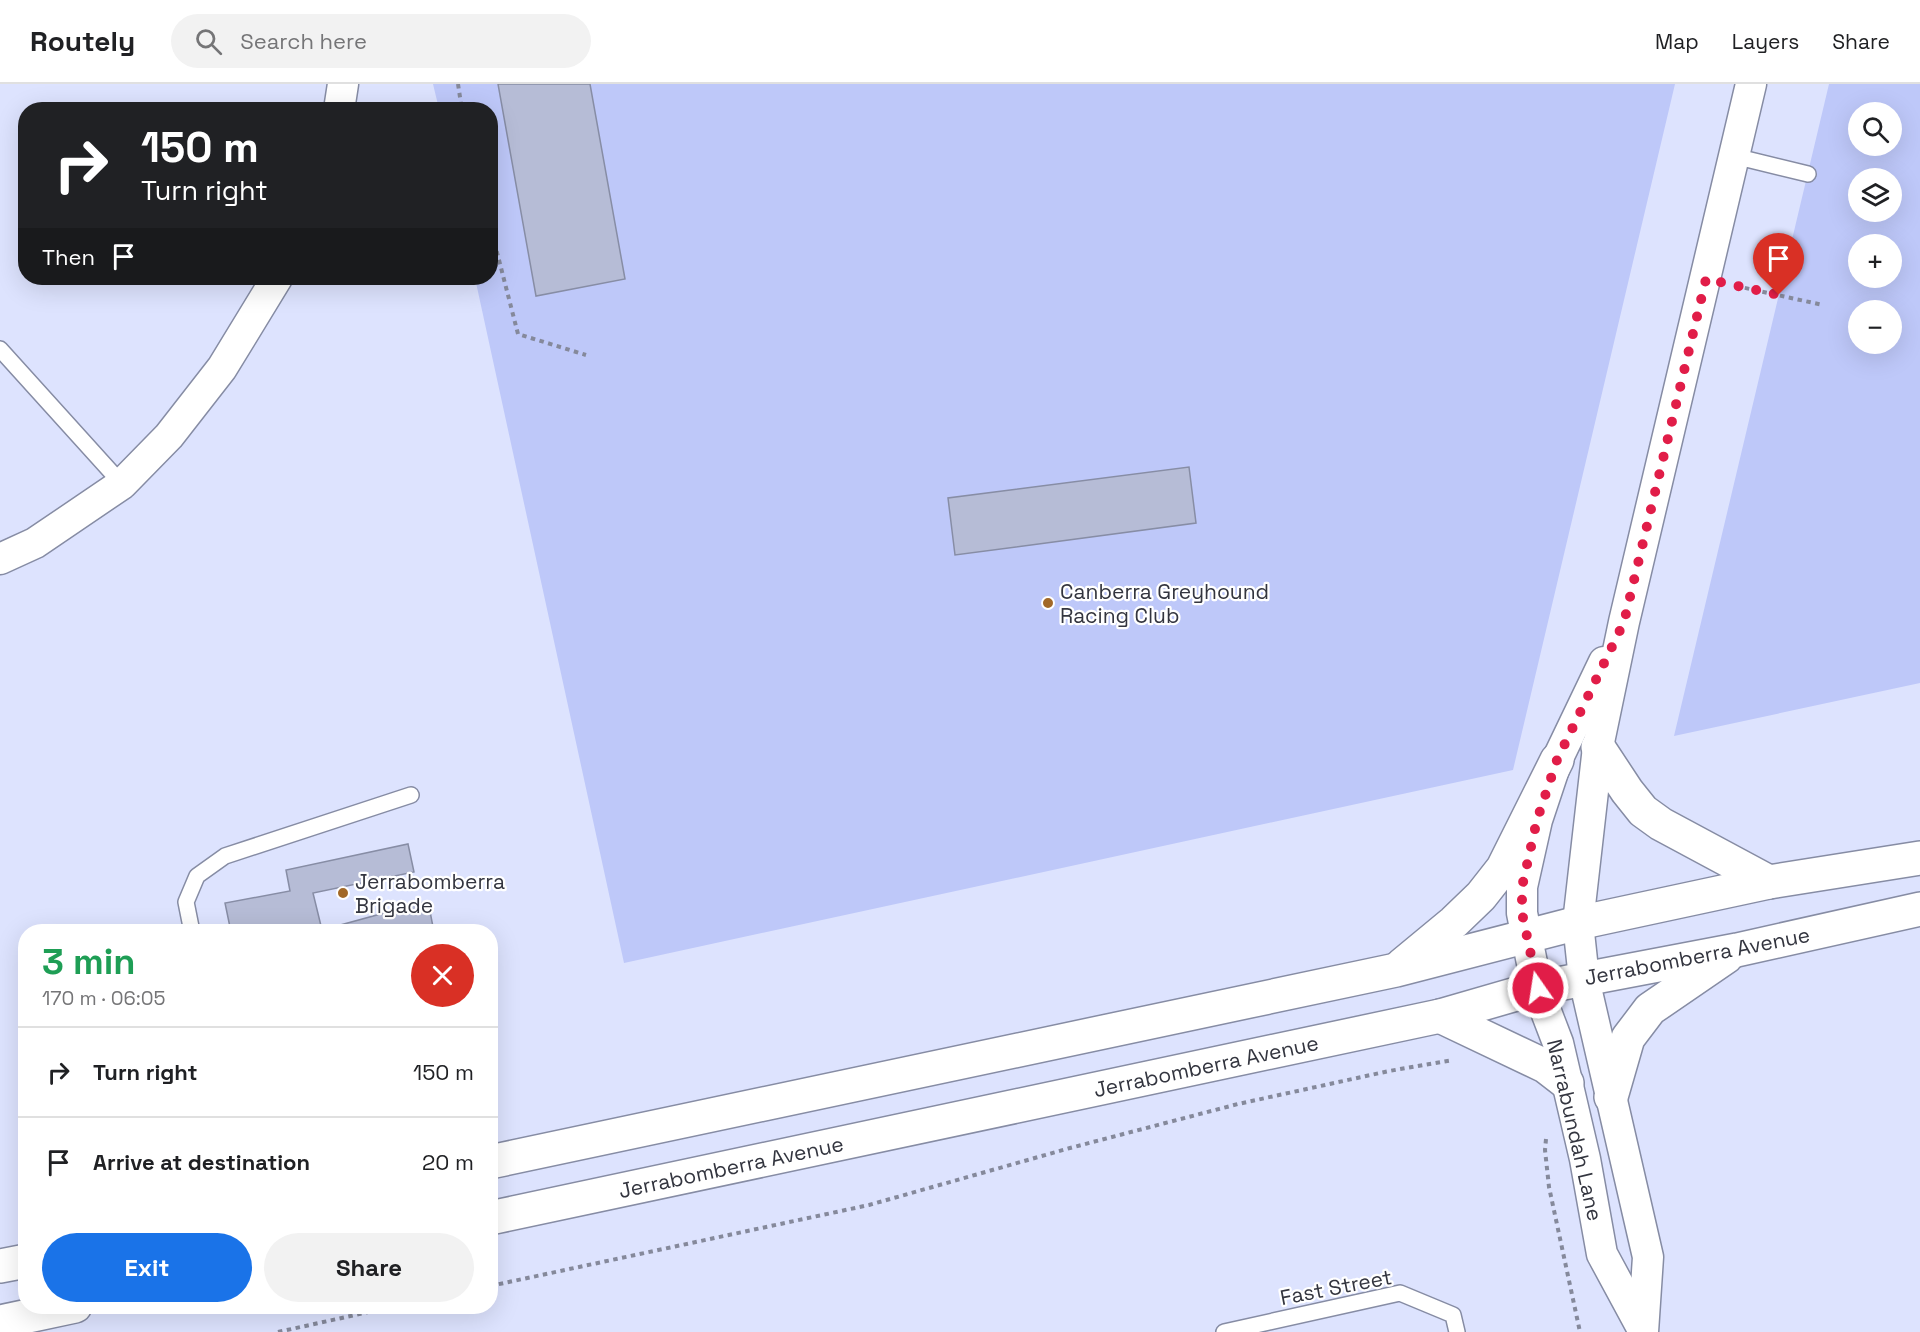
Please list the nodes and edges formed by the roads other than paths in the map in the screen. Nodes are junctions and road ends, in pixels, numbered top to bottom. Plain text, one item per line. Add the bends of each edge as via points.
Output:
1 (343, 84) edge
2 (1752, 84) edge
3 (340, 102) edge
4 (1734, 156) junction
5 (1808, 174) dead end
6 (273, 285) edge
7 (0, 349) edge
8 (122, 484) junction
9 (0, 559) edge
10 (1624, 622) junction
11 (1598, 747) junction
12 (1557, 760) junction
13 (411, 795) dead end
14 (1920, 858) edge
15 (1769, 882) junction
16 (1920, 909) edge
17 (1578, 923) junction
18 (190, 924) edge
19 (1526, 936) junction
20 (1737, 950) junction
21 (1396, 970) junction
22 (1584, 979) junction
23 (1538, 988) junction
24 (1440, 1016) junction
25 (1567, 1083) junction
26 (1611, 1097) junction
27 (498, 1160) edge
28 (498, 1216) edge
29 (18, 1263) edge
30 (0, 1266) edge
31 (40, 1314) edge
32 (0, 1323) edge
33 (1254, 1329) edge
34 (1643, 1330) edge
35 (1224, 1332) edge
36 (1456, 1332) edge

1 - 3 street
2 - 4 street, Narrabundah Lane
4 - 5 lane
4 - 10 street, Narrabundah Lane
6 - 8 street via 222,368 169,436
7 - 8 lane
8 - 9 street via 35,543
10 - 11 street, Narrabundah Lane
10 - 12 street, Narrabundah Lane
11 - 15 street via 1642,811
11 - 17 street, Narrabundah Lane
12 - 19 street, Narrabundah Lane via 1537,820 1522,887
12 - 21 street via 1503,868 1454,922
13 - 18 lane via 225,856 197,876 186,902
14 - 15 street
15 - 17 street
16 - 20 street, Jerrabomberra Avenue
17 - 19 street
17 - 22 street, Narrabundah Lane
19 - 21 street
19 - 23 street, Narrabundah Lane
20 - 22 street, Jerrabomberra Avenue
20 - 26 street via 1650,1009 1628,1038
21 - 27 street
22 - 23 street, Jerrabomberra Avenue
22 - 26 street, Narrabundah Lane
23 - 24 street, Jerrabomberra Avenue
23 - 25 street, Narrabundah Lane via 1558,1043
24 - 25 street via 1545,1066
24 - 28 street, Jerrabomberra Avenue
25 - 34 street, Narrabundah Lane via 1602,1254
26 - 34 street, Narrabundah Lane via 1648,1257
29 - 30 street
31 - 32 street
33 - 35 lane, Fast Street
33 - 36 lane, Fast Street via 1400,1293 1453,1315

